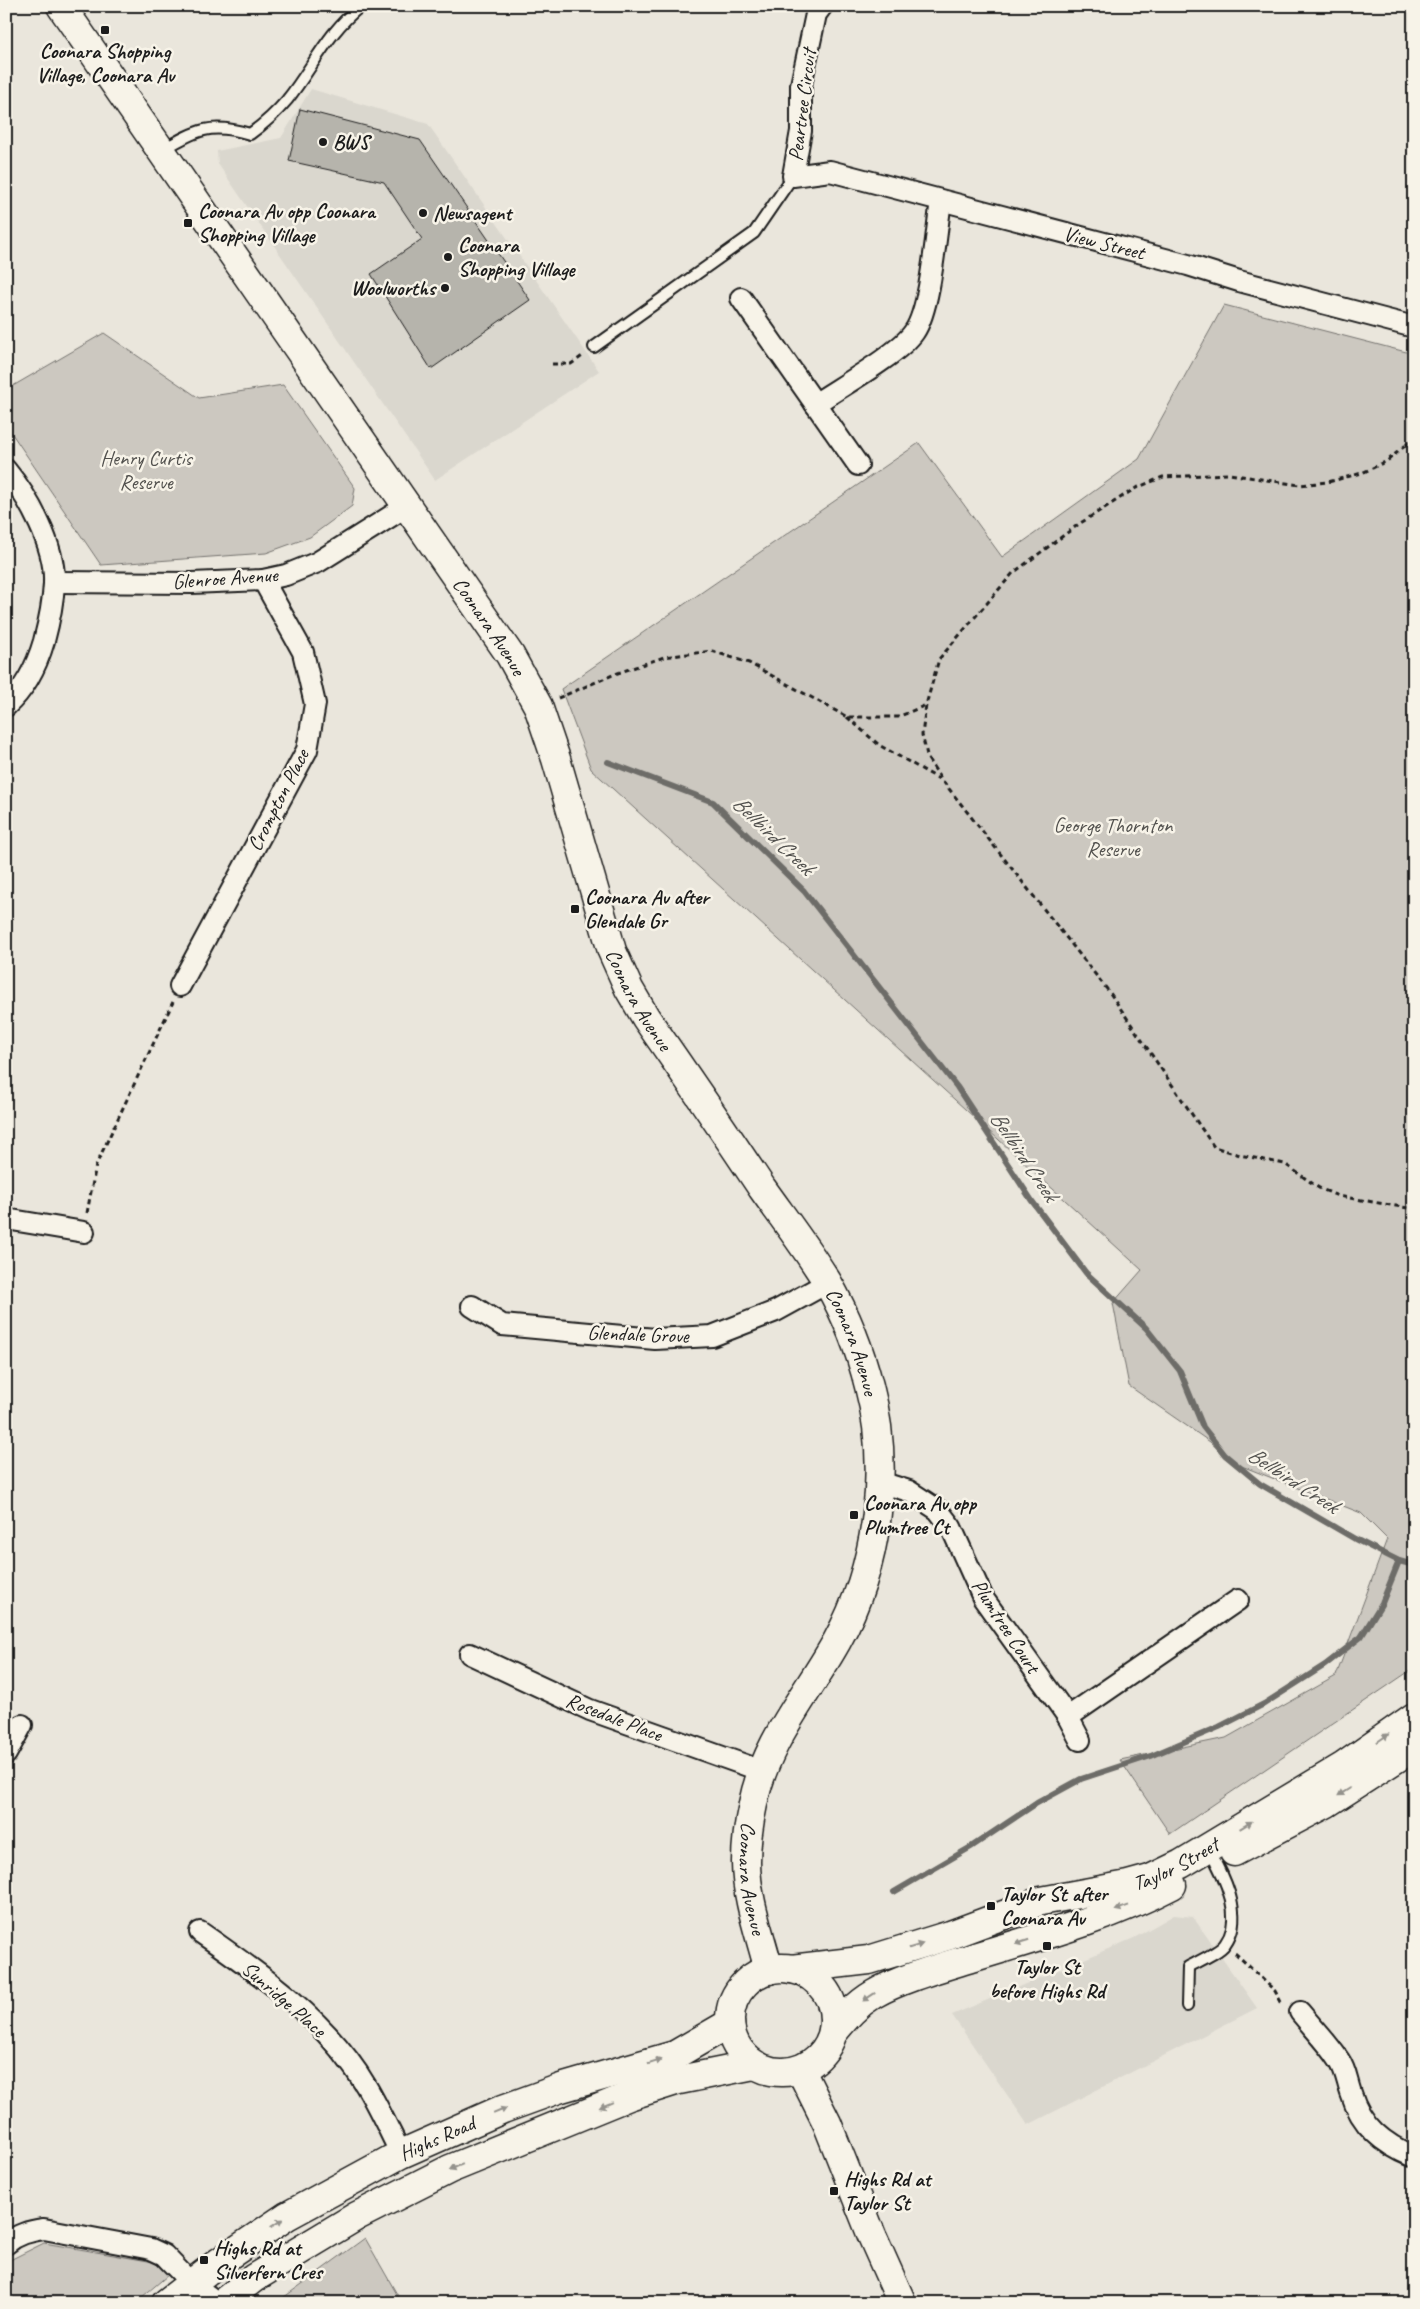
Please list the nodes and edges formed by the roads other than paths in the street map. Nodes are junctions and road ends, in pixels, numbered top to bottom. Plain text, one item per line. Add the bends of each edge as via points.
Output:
1 (61, 6) edge
2 (361, 6) edge
3 (821, 6) edge
4 (161, 151) junction
5 (793, 176) junction
6 (941, 201) junction
7 (741, 298) dead end
8 (1414, 327) edge
9 (594, 348) road end
10 (815, 404) junction
11 (858, 465) dead end
12 (6, 470) edge
13 (408, 506) junction
14 (263, 580) junction
15 (54, 582) junction
16 (6, 706) edge
17 (180, 986) road end
18 (6, 1219) edge
19 (84, 1232) road end
20 (828, 1283) junction
21 (472, 1306) dead end
22 (880, 1482) junction
23 (1238, 1600) dead end
24 (470, 1654) dead end
25 (1068, 1717) junction
26 (1414, 1717) edge
27 (22, 1724) dead end
28 (1080, 1740) dead end
29 (1414, 1747) edge
30 (6, 1754) edge
31 (762, 1771) junction
32 (1216, 1862) junction
33 (200, 1932) dead end
34 (780, 1969) junction
35 (1187, 2006) dead end
36 (1300, 2012) road end
37 (730, 2023) junction
38 (833, 2033) junction
39 (754, 2065) junction
40 (800, 2069) junction
41 (401, 2154) junction
42 (1414, 2157) edge
43 (6, 2244) edge
44 (191, 2283) junction
45 (166, 2303) edge
46 (218, 2303) edge
47 (222, 2303) edge
48 (902, 2303) edge

1 - 4 street, Coonara Avenue
2 - 4 lane via 338,27 275,113 250,134 213,127 192,133
3 - 5 street, Peartree Circuit via 816,14 801,84 801,131
4 - 13 street, Coonara Avenue
5 - 6 street, View Street via 830,171
5 - 9 lane via 754,233
6 - 8 street, View Street
6 - 10 street via 924,309 914,332 900,347
7 - 10 street
10 - 11 street
12 - 15 street via 27,499 42,531
13 - 14 street, Glenroe Avenue via 318,562
13 - 20 street, Coonara Avenue via 510,655 538,706 612,951 629,989
14 - 15 street, Glenroe Avenue
14 - 17 street, Crompton Place via 303,652 315,704 307,750
15 - 16 street via 39,660 18,696
18 - 19 street
20 - 21 street, Glendale Grove via 776,1311 712,1336 655,1339 502,1325
20 - 22 street, Coonara Avenue via 858,1350 870,1388
22 - 25 street, Plumtree Court via 909,1491 938,1510 947,1521 982,1598
22 - 31 street, Coonara Avenue via 876,1530 855,1604 837,1641 787,1720
23 - 25 street
24 - 31 street, Rosedale Place via 590,1710
25 - 28 street, Plumtree Court
34 -> 26 street, Taylor Street via 869,1960 950,1935 1041,1901 1150,1879 1181,1864 1344,1766
27 - 30 street
29 -> 32 street, Taylor Street via 1327,1803
31 - 34 street, Coonara Avenue via 753,1803 746,1862 755,1914
32 - 35 lane via 1228,1885 1234,1924 1225,1945 1188,1967
32 -> 38 street, Taylor Street via 1139,1902 930,1971 876,1993 854,2008
33 - 41 street, Sunridge Place via 274,1984 323,2029 366,2085
34 - 37 street via 753,1977 740,1990 732,2006
34 - 38 street via 807,1975 820,1985 830,1999
36 - 42 street via 1340,2061 1357,2112 1366,2125 1381,2140
37 - 39 street via 742,2054
41 -> 37 street, Highs Road via 520,2103 675,2055
38 - 40 street via 815,2061
39 - 40 street via 777,2072
39 -> 47 street, Highs Road via 679,2080 628,2096 450,2169 357,2216 254,2278
40 - 48 street via 827,2123
44 -> 41 street, Highs Road via 288,2216
43 - 44 street via 12,2238 44,2229 132,2245 164,2255
44 - 45 street, Highs Road
44 - 46 street

